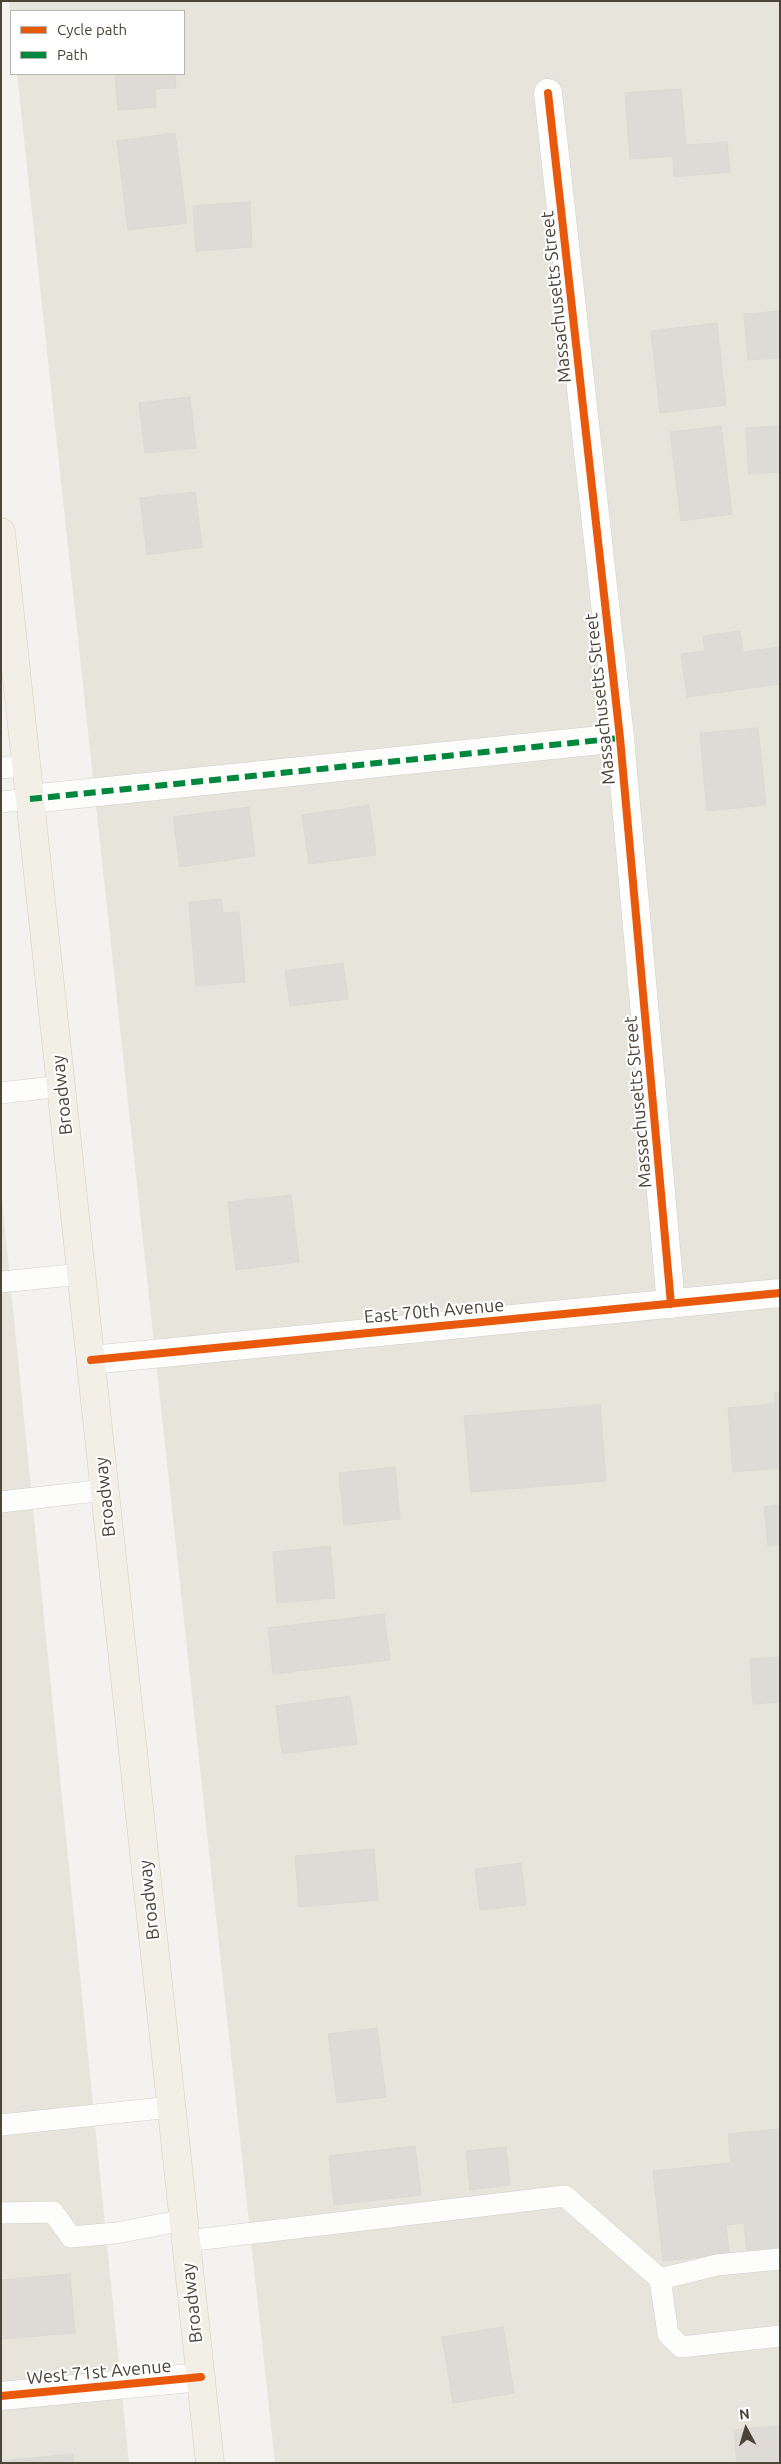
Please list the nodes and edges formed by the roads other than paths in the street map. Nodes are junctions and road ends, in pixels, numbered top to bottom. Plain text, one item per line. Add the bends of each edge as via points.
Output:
1 (548, 93) dead end
2 (1, 532) edge
3 (620, 738) junction
4 (14, 767) edge
5 (30, 799) junction
6 (1, 802) edge
7 (61, 1086) junction
8 (1, 1093) edge
9 (81, 1274) junction
10 (1, 1282) edge
11 (780, 1293) edge
12 (671, 1304) junction
13 (91, 1360) junction
14 (104, 1490) junction
15 (1, 1502) edge
16 (171, 2107) junction
17 (1, 2125) edge
18 (1, 2213) edge
19 (185, 2230) junction
20 (780, 2259) edge
21 (660, 2279) junction
22 (780, 2336) edge
23 (200, 2377) junction
24 (1, 2396) edge
25 (210, 2463) edge

1 - 3 street, Massachusetts Street
2 - 4 main road, Broadway
3 - 5 street
3 - 12 street, Massachusetts Street
4 - 5 main road, Broadway
5 - 6 lane
5 - 7 main road, Broadway
7 - 8 lane
7 - 9 main road, Broadway
9 - 10 lane
9 - 13 main road, Broadway
11 - 12 street, East 70th Avenue
12 - 13 street, East 70th Avenue
13 - 14 main road, Broadway
14 - 15 lane
14 - 16 main road, Broadway
16 - 17 lane
16 - 19 main road, Broadway
18 - 19 lane via 53,2212 70,2238
19 - 21 lane via 565,2196
19 - 23 main road, Broadway
20 - 21 lane via 717,2265
21 - 22 lane via 668,2334 681,2347
23 - 24 street, West 71st Avenue
23 - 25 main road, Broadway

